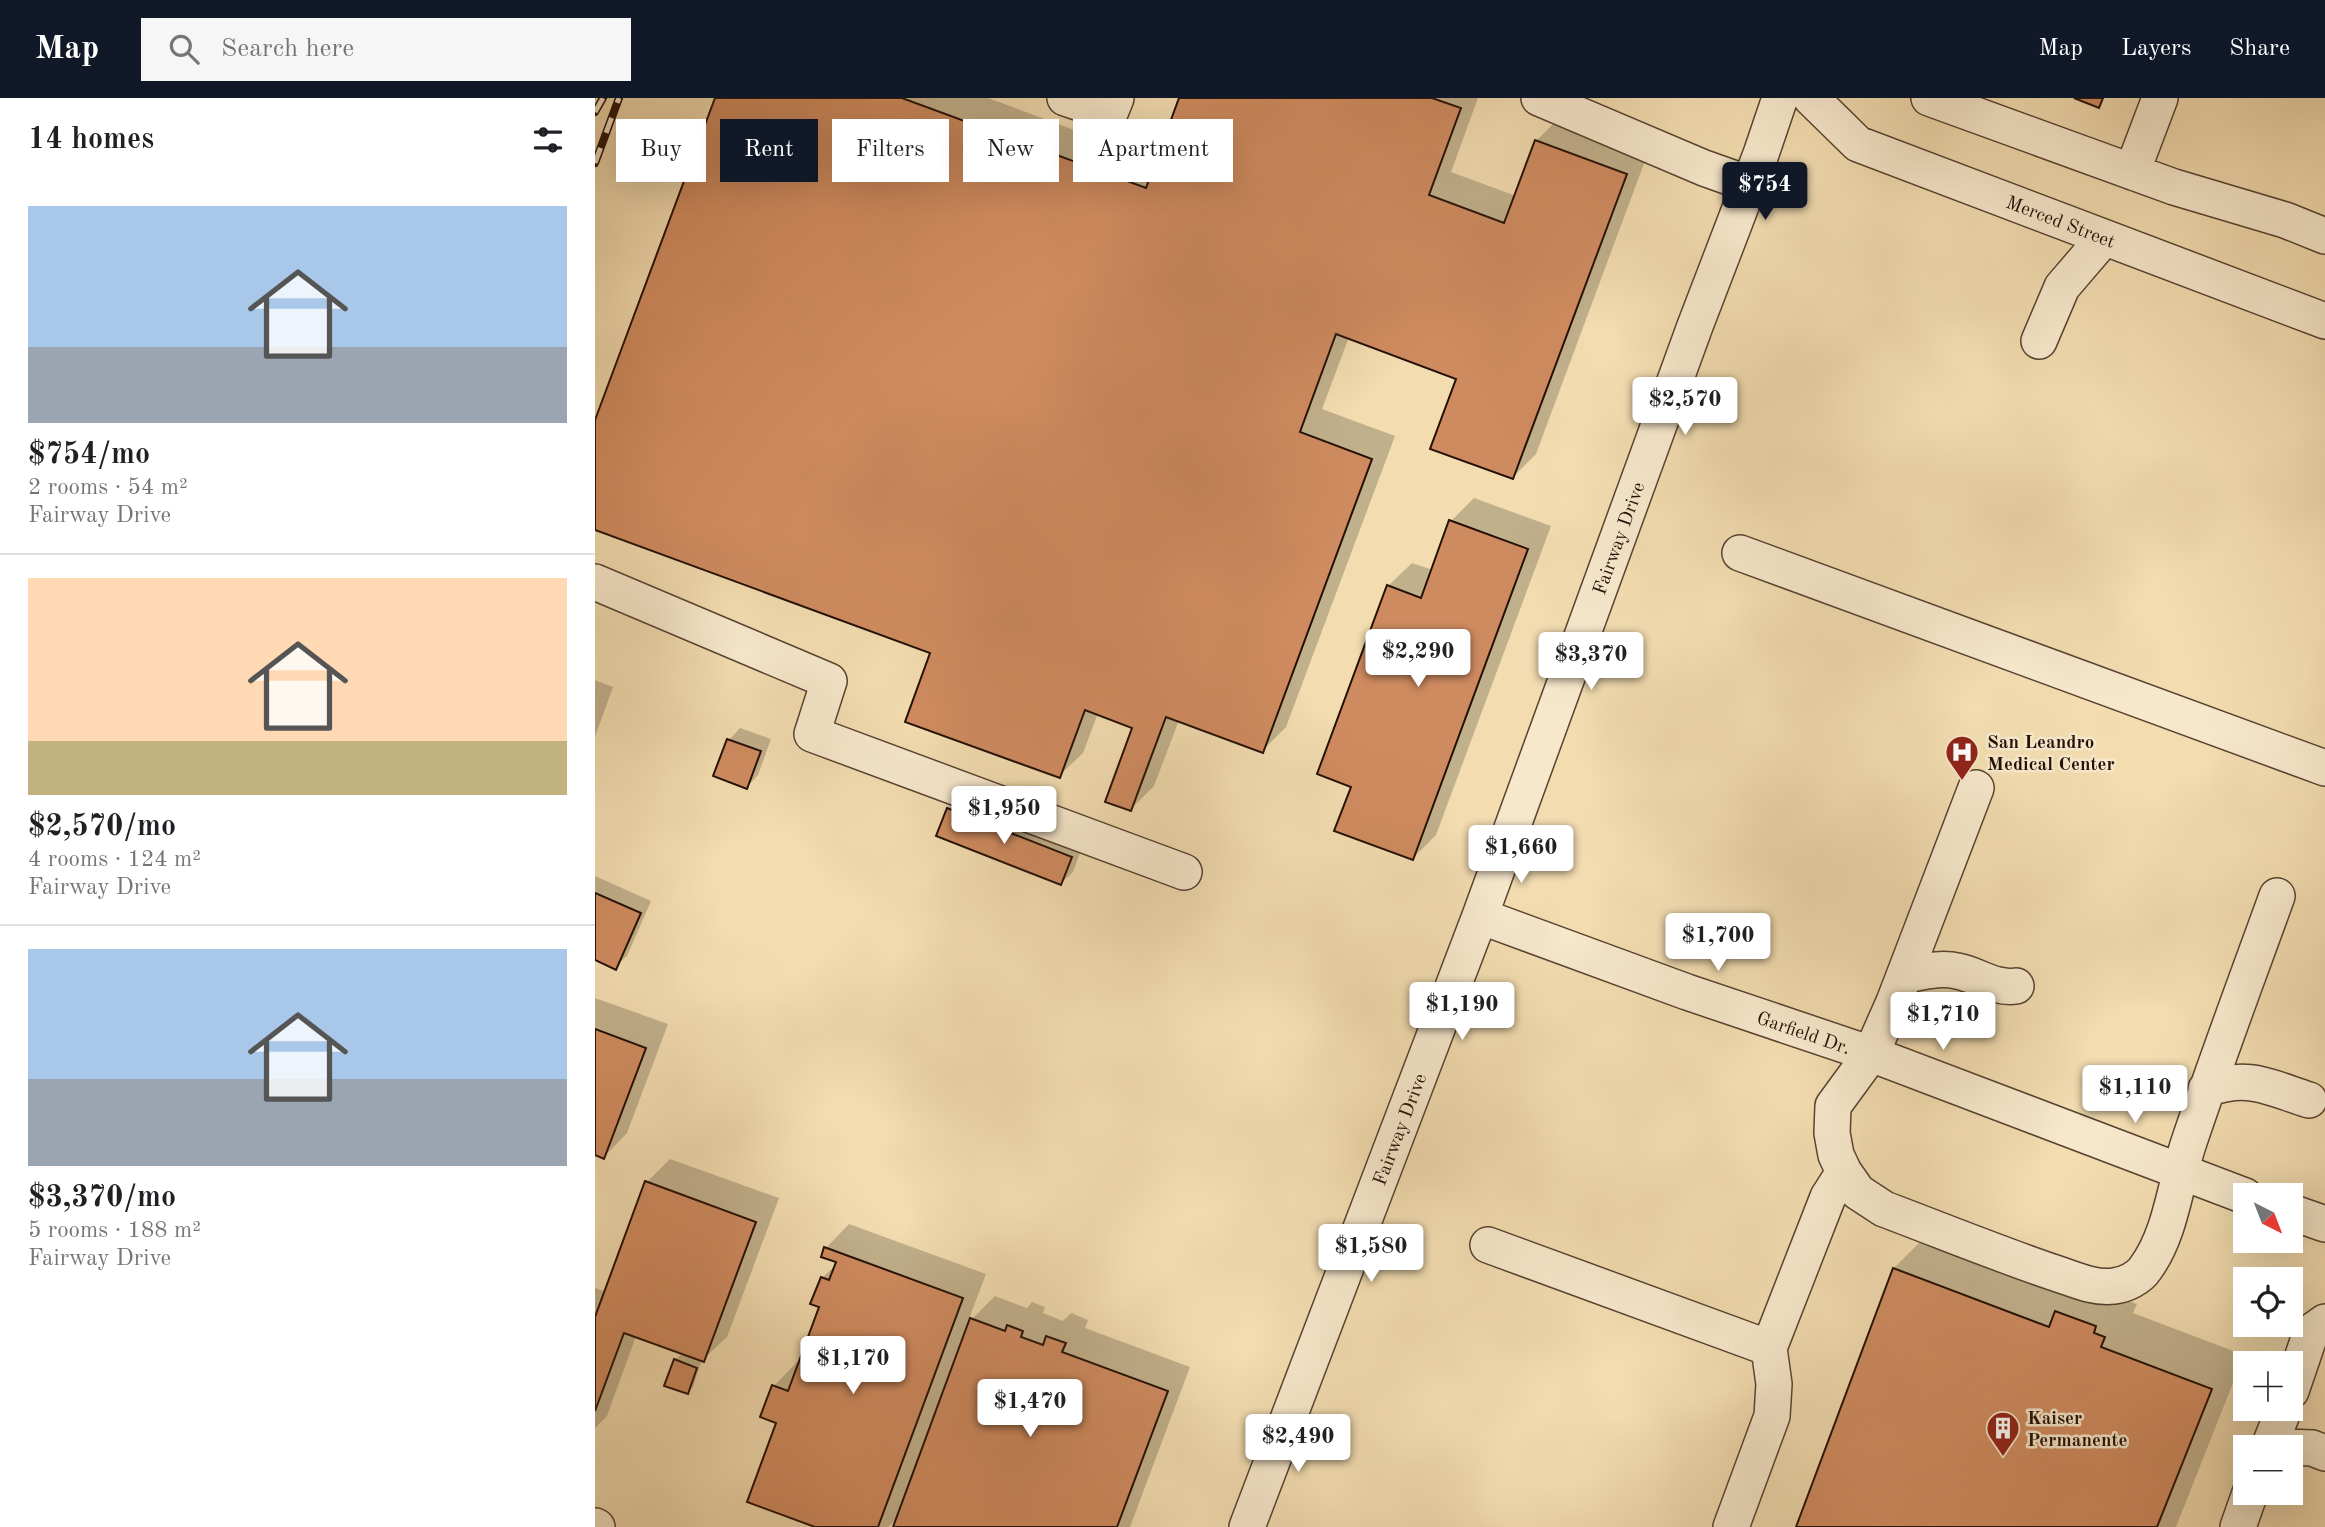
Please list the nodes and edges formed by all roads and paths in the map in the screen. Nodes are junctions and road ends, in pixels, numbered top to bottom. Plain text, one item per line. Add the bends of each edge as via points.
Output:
1 (1065, 98) edge
2 (1116, 98) edge
3 (1539, 98) edge
4 (1780, 98) edge
5 (1811, 98) edge
6 (1929, 98) edge
7 (2160, 98) edge
8 (2132, 172) junction
9 (1749, 184) junction
10 (2325, 236) edge
11 (2105, 238) junction
12 (2325, 321) edge
13 (2039, 341) dead end
14 (1740, 553) dead end
15 (595, 582) edge
16 (2325, 768) edge
17 (1976, 788) dead end
18 (1184, 872) dead end
19 (2277, 896) dead end
20 (1479, 916) junction
21 (1906, 975) junction
22 (2016, 986) dead end
23 (1871, 1054) junction
24 (2206, 1089) junction
25 (2309, 1100) dead end
26 (1844, 1172) junction
27 (2179, 1172) junction
28 (2233, 1192) edge
29 (2303, 1216) edge
30 (2325, 1224) edge
31 (1488, 1245) dead end
32 (2325, 1322) edge
33 (1769, 1348) junction
34 (2303, 1356) edge
35 (2303, 1448) edge
36 (2325, 1453) edge
37 (2246, 1505) edge
38 (1247, 1527) edge
39 (1731, 1527) edge
40 (2238, 1527) edge

1 - 2 street via 1110,113
3 - 9 street
4 - 9 street, Fairway Drive
5 - 11 street, Merced Street via 1858,144
6 - 8 street
7 - 8 street
8 - 10 street
9 - 20 street, Fairway Drive
11 - 12 street, Merced Street
11 - 13 street via 2062,287
14 - 16 street
15 - 18 street via 829,681 811,734
17 - 21 street
19 - 24 street
20 - 23 street, Garfield Dr.
20 - 38 street, Fairway Drive
21 - 22 street via 1957,971 2003,988
21 - 23 street
23 - 26 street via 1833,1106 1832,1133
23 - 27 street, Garfield Dr.
24 - 25 street via 2251,1081
24 - 27 street
26 - 27 street via 1858,1192 1884,1209 2103,1287 2116,1286 2144,1272 2168,1222
26 - 33 street via 1828,1197
27 - 28 street, Garfield Dr.
29 - 30 street
31 - 33 street
32 - 34 street via 2311,1332
33 - 39 street via 1772,1416
35 - 36 street
37 - 40 street

